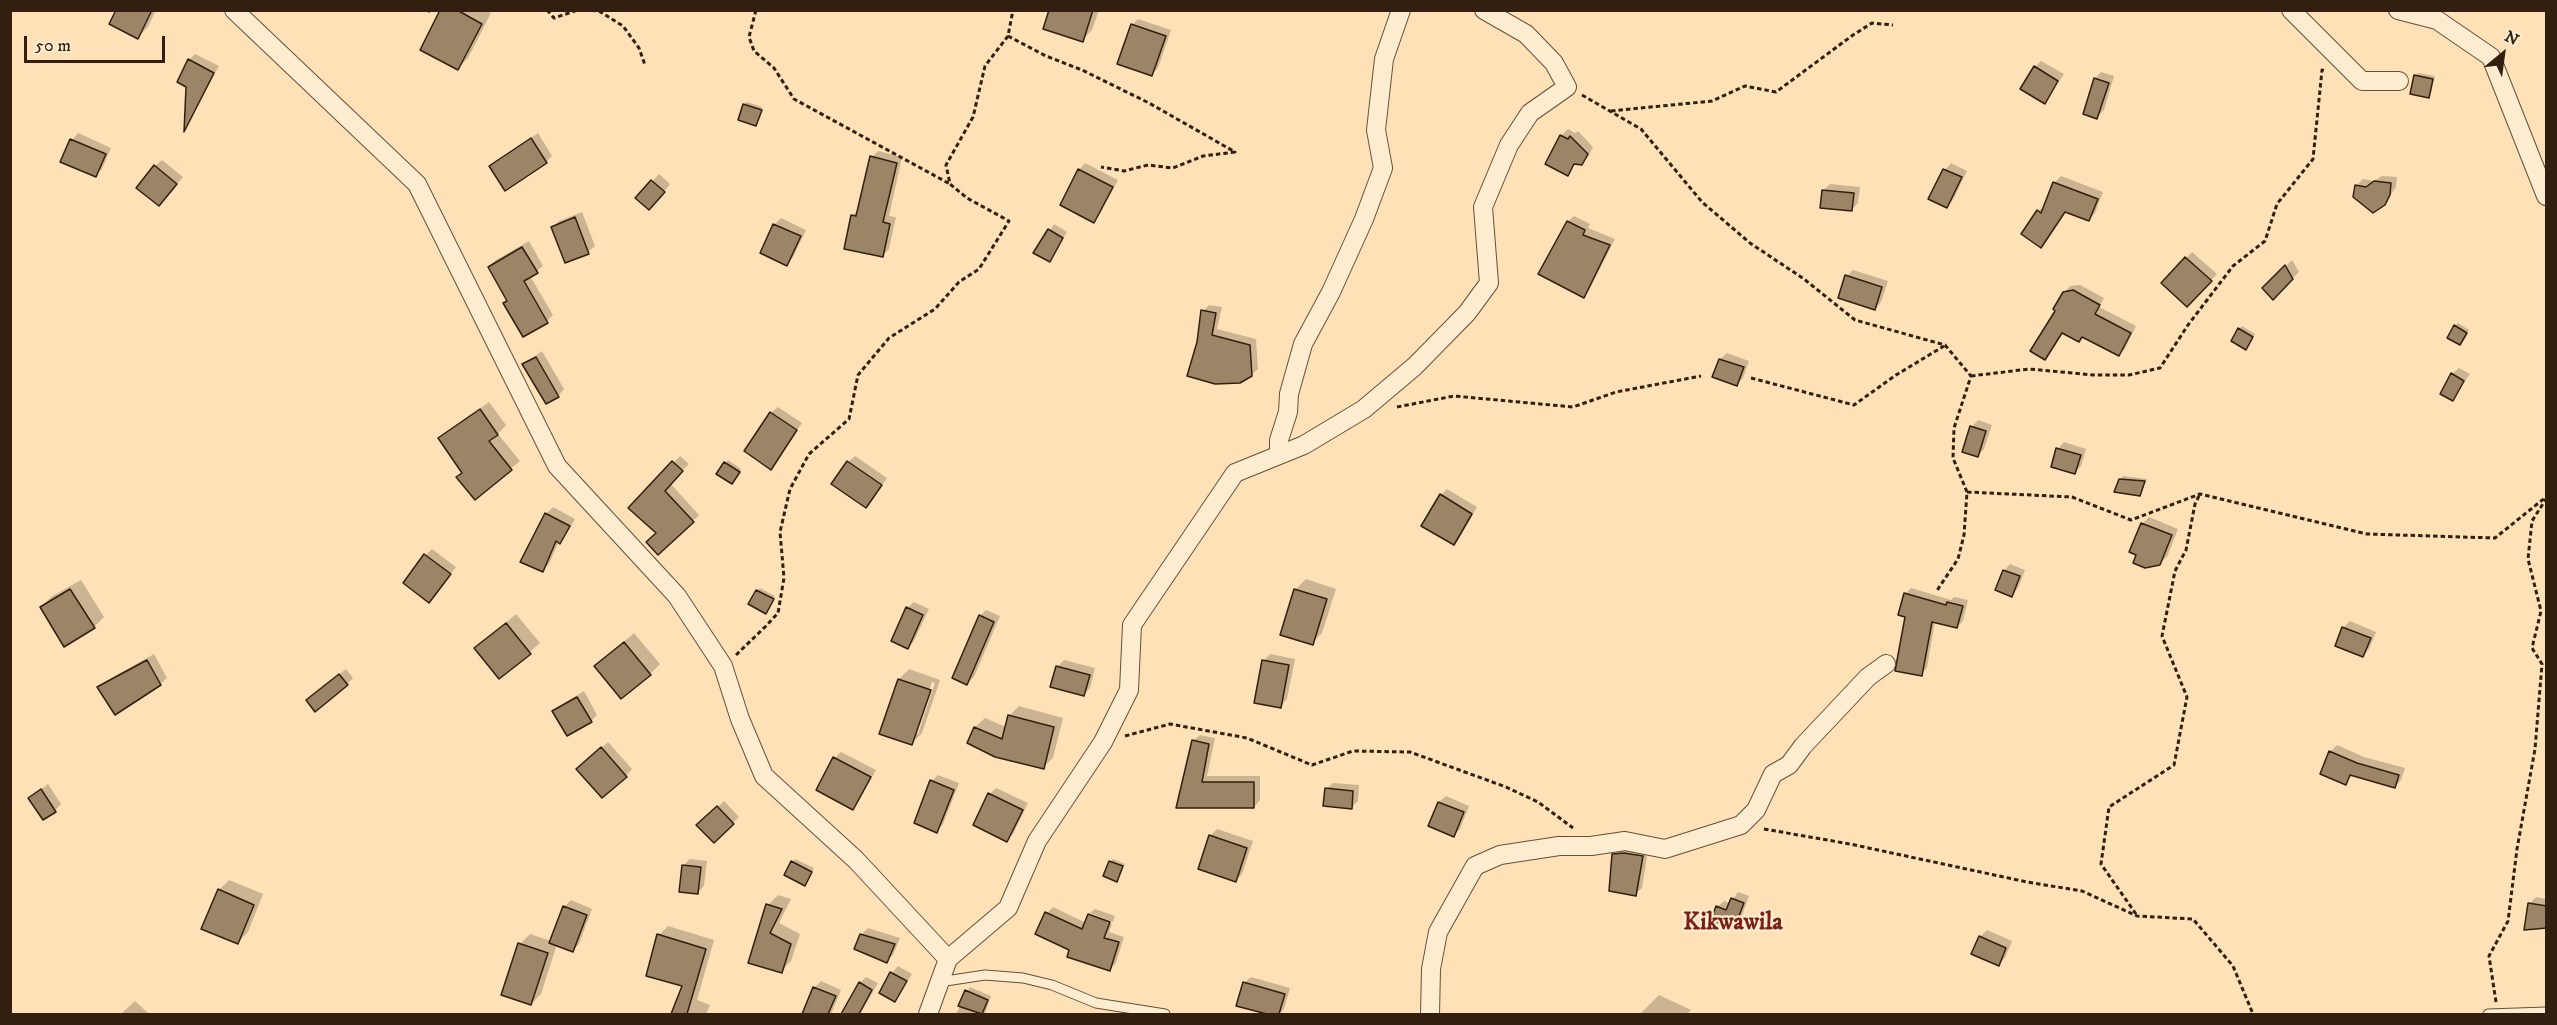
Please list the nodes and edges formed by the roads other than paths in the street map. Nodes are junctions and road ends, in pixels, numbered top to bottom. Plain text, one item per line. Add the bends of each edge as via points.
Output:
1 (234, 10) edge
2 (1401, 10) edge
3 (1484, 10) edge
4 (2291, 10) edge
5 (2398, 10) edge
6 (2399, 81) dead end
7 (2547, 196) edge
8 (1279, 455) junction
9 (1886, 664) dead end
10 (948, 959) junction
11 (939, 982) junction
12 (2547, 1012) edge
13 (2493, 1013) edge
14 (928, 1014) edge
15 (1165, 1014) edge
16 (1430, 1014) edge

1 - 10 street via 417,184 557,466 677,596 723,666 764,776 856,860
2 - 8 street via 1384,59 1376,130 1383,168 1331,292 1303,344 1279,440
3 - 8 street via 1526,34 1554,63 1567,87 1530,114 1509,145 1483,207 1489,284 1467,313 1364,409 1304,445
4 - 6 street via 2362,81
5 - 7 street via 2437,20 2491,57
8 - 10 street via 1235,473 1132,625 1128,690 1103,742 1037,841 1008,908
9 - 16 street via 1868,677 1789,765 1773,774 1756,810 1741,825 1665,849 1625,841 1558,846 1500,855 1475,866 1438,932 1431,969
10 - 11 street
11 - 14 street
11 - 15 lane via 985,975 1023,978 1096,1003
12 - 13 lane

